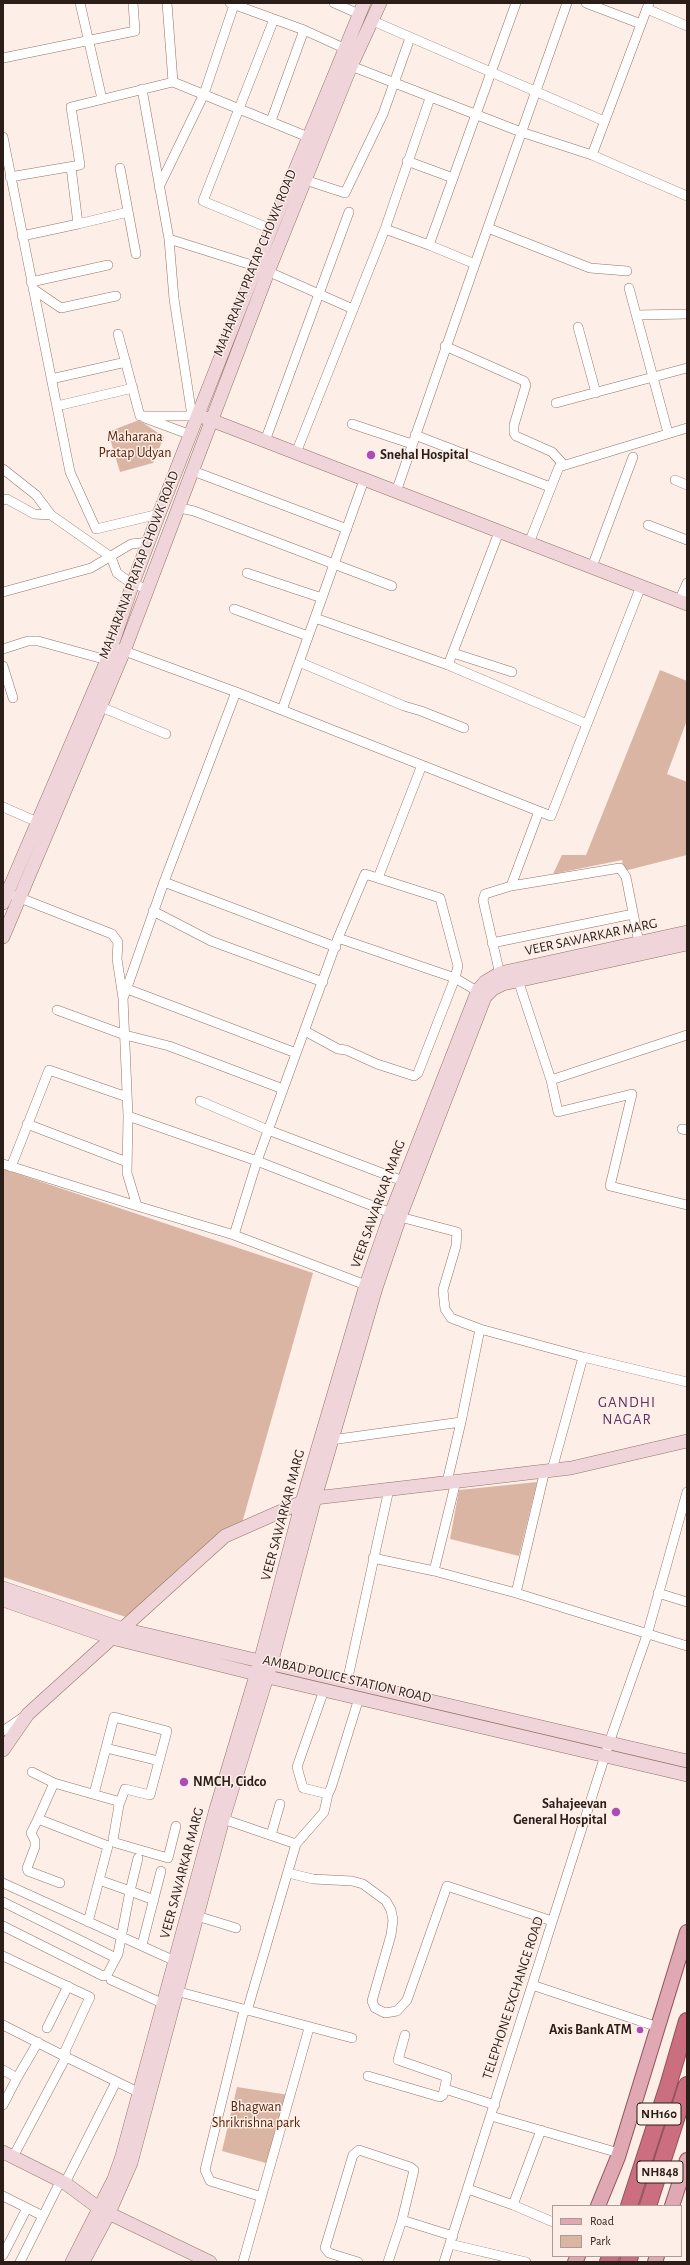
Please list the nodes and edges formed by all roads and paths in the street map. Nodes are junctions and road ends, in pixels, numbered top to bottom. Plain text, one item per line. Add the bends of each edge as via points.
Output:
1 (80, 3) edge
2 (133, 3) edge
3 (167, 3) edge
4 (334, 3) edge
5 (380, 3) edge
6 (516, 3) edge
7 (567, 3) edge
8 (232, 4) edge
9 (593, 4) edge
10 (648, 6) edge
11 (362, 9) edge
12 (274, 19) junction
13 (373, 21) junction
14 (641, 24) junction
15 (687, 26) edge
16 (304, 30) junction
17 (410, 38) junction
18 (88, 40) junction
19 (346, 49) junction
20 (3, 58) edge
21 (351, 66) junction
22 (491, 73) junction
23 (173, 82) junction
24 (393, 83) junction
25 (142, 89) junction
26 (535, 92) junction
27 (204, 94) junction
28 (430, 98) junction
29 (102, 99) junction
30 (239, 108) junction
31 (476, 115) junction
32 (271, 121) junction
33 (604, 121) junction
34 (521, 132) junction
35 (3, 137) edge
36 (315, 140) junction
37 (592, 155) junction
38 (407, 161) junction
39 (71, 167) junction
40 (120, 168) dead end
41 (10, 177) junction
42 (453, 178) junction
43 (305, 180) junction
44 (160, 187) junction
45 (687, 196) edge
46 (128, 212) junction
47 (349, 212) dead end
48 (78, 224) junction
49 (488, 228) junction
50 (271, 229) junction
51 (384, 229) junction
52 (22, 236) junction
53 (169, 239) junction
54 (429, 245) junction
55 (136, 254) dead end
56 (475, 264) junction
57 (108, 265) dead end
58 (263, 270) junction
59 (626, 271) dead end
60 (32, 286) junction
61 (629, 288) dead end
62 (319, 295) junction
63 (116, 296) dead end
64 (353, 309) junction
65 (687, 314) edge
66 (637, 316) junction
67 (578, 327) dead end
68 (118, 334) dead end
69 (445, 346) junction
70 (126, 362) junction
71 (687, 368) edge
72 (653, 377) junction
73 (51, 379) junction
74 (132, 388) junction
75 (596, 393) junction
76 (556, 403) dead end
77 (56, 406) junction
78 (140, 416) junction
79 (201, 417) junction
80 (352, 424) dead end
81 (687, 428) edge
82 (668, 433) junction
83 (191, 436) junction
84 (413, 440) junction
85 (265, 441) junction
86 (296, 453) junction
87 (633, 457) dead end
88 (563, 464) junction
89 (3, 469) edge
90 (193, 471) junction
91 (364, 480) junction
92 (675, 480) dead end
93 (687, 485) edge
94 (550, 487) junction
95 (396, 492) junction
96 (4, 499) edge
97 (180, 508) junction
98 (160, 514) junction
99 (51, 515) junction
100 (648, 525) dead end
101 (346, 529) junction
102 (499, 532) junction
103 (687, 540) edge
104 (149, 542) junction
105 (529, 543) junction
106 (111, 557) junction
107 (334, 564) junction
108 (592, 567) junction
109 (247, 574) dead end
110 (133, 583) junction
111 (687, 583) edge
112 (392, 586) dead end
113 (641, 586) junction
114 (148, 590) junction
115 (3, 592) edge
116 (322, 598) junction
117 (683, 602) edge
118 (234, 609) dead end
119 (315, 618) junction
120 (308, 636) junction
121 (3, 649) edge
122 (118, 649) junction
123 (453, 653) junction
124 (107, 660) junction
125 (299, 662) junction
126 (448, 665) junction
127 (3, 666) edge
128 (512, 672) dead end
129 (236, 692) junction
130 (13, 698) dead end
131 (101, 707) junction
132 (282, 710) junction
133 (587, 724) junction
134 (464, 728) dead end
135 (166, 734) dead end
136 (422, 765) junction
137 (3, 807) edge
138 (539, 811) junction
139 (43, 824) junction
140 (378, 878) junction
141 (164, 882) junction
142 (511, 886) junction
143 (9, 898) edge
144 (153, 911) junction
145 (633, 914) junction
146 (687, 932) edge
147 (3, 937) edge
148 (337, 942) junction
149 (492, 943) junction
150 (687, 944) edge
151 (640, 948) junction
152 (455, 978) junction
153 (501, 979) junction
154 (518, 980) junction
155 (323, 982) junction
156 (124, 991) junction
157 (481, 994) junction
158 (57, 1010) dead end
159 (305, 1031) junction
160 (125, 1035) junction
161 (687, 1035) edge
162 (296, 1053) junction
163 (551, 1080) junction
164 (283, 1089) junction
165 (127, 1097) junction
166 (200, 1101) dead end
167 (128, 1116) junction
168 (27, 1124) junction
169 (268, 1130) junction
170 (257, 1161) junction
171 (127, 1162) junction
172 (7, 1166) edge
173 (403, 1181) junction
174 (687, 1205) edge
175 (137, 1206) junction
176 (396, 1215) junction
177 (234, 1235) junction
178 (371, 1287) junction
179 (480, 1329) junction
180 (583, 1357) junction
181 (687, 1382) edge
182 (461, 1422) junction
183 (331, 1440) junction
184 (687, 1441) edge
185 (549, 1470) junction
186 (451, 1481) junction
187 (389, 1489) junction
188 (687, 1492) edge
189 (315, 1498) junction
190 (302, 1502) junction
191 (373, 1558) junction
192 (434, 1572) junction
193 (3, 1588) edge
194 (516, 1593) junction
195 (658, 1593) junction
196 (3, 1600) edge
197 (687, 1602) edge
198 (123, 1629) junction
199 (647, 1634) junction
200 (112, 1638) junction
201 (687, 1646) edge
202 (264, 1669) junction
203 (347, 1682) junction
204 (324, 1690) junction
205 (359, 1698) junction
206 (28, 1714) junction
207 (3, 1731) edge
208 (106, 1748) junction
209 (607, 1749) junction
210 (3, 1750) edge
211 (159, 1761) junction
212 (687, 1761) edge
213 (32, 1772) dead end
214 (687, 1775) edge
215 (231, 1777) junction
216 (54, 1783) junction
217 (94, 1794) junction
218 (328, 1794) junction
219 (280, 1804) dead end
220 (119, 1805) junction
221 (38, 1819) junction
222 (223, 1819) junction
223 (176, 1826) dead end
224 (271, 1835) junction
225 (296, 1844) junction
226 (138, 1858) dead end
227 (161, 1871) dead end
228 (288, 1873) junction
229 (99, 1880) junction
230 (3, 1882) edge
231 (60, 1883) dead end
232 (130, 1891) junction
233 (154, 1900) junction
234 (3, 1902) edge
235 (197, 1916) junction
236 (552, 1921) junction
237 (88, 1922) junction
238 (3, 1926) edge
239 (236, 1928) dead end
240 (687, 1932) edge
241 (120, 1935) junction
242 (142, 1945) junction
243 (3, 1956) edge
244 (116, 1958) junction
245 (175, 1961) junction
246 (111, 1980) dead end
247 (532, 1985) junction
248 (68, 1986) junction
249 (173, 1990) junction
250 (164, 2004) junction
251 (246, 2011) junction
252 (687, 2021) edge
253 (3, 2025) edge
254 (658, 2027) junction
255 (47, 2028) dead end
256 (309, 2028) junction
257 (405, 2035) dead end
258 (352, 2038) dead end
259 (38, 2042) junction
260 (66, 2057) junction
261 (3, 2070) edge
262 (368, 2076) dead end
263 (17, 2078) junction
264 (116, 2082) junction
265 (687, 2085) edge
266 (445, 2089) junction
267 (140, 2093) junction
268 (3, 2104) edge
269 (494, 2104) junction
270 (687, 2114) edge
271 (491, 2116) junction
272 (541, 2130) junction
273 (671, 2137) junction
274 (619, 2153) junction
275 (8, 2155) edge
276 (687, 2160) edge
277 (63, 2182) junction
278 (468, 2188) junction
279 (3, 2196) edge
280 (260, 2196) junction
281 (513, 2205) junction
282 (598, 2205) edge
283 (629, 2205) edge
284 (648, 2205) edge
285 (672, 2205) edge
286 (27, 2208) junction
287 (104, 2211) junction
288 (43, 2216) junction
289 (402, 2220) junction
290 (552, 2222) edge
291 (452, 2240) junction
292 (3, 2255) edge
293 (510, 2261) edge
294 (20, 2262) edge
295 (72, 2262) edge
296 (83, 2262) edge
297 (210, 2262) edge
298 (242, 2262) edge
299 (358, 2262) edge
300 (388, 2262) edge
301 (444, 2262) edge
302 (526, 2262) edge

1 - 18 street
2 - 18 street via 135,31
3 - 23 street
4 - 11 street
5 - 13 street, MAHARANA PRATAP CHOWK ROAD
6 - 22 street
7 - 26 street
8 - 12 street
8 - 27 street
9 - 14 street
10 - 14 street
10 - 15 street
11 - 19 street, MAHARANA PRATAP CHOWK ROAD
12 - 16 street
12 - 30 street
13 - 17 street
13 - 21 street, MAHARANA PRATAP CHOWK ROAD
14 - 33 street
16 - 19 street
16 - 32 street
17 - 22 street
17 - 24 street
18 - 20 street
18 - 29 street
19 - 36 street, MAHARANA PRATAP CHOWK ROAD
21 - 24 street
21 - 36 street, MAHARANA PRATAP CHOWK ROAD
22 - 26 street
22 - 31 street
23 - 25 street
23 - 27 street
24 - 28 street
24 - 43 street via 383,114 345,193
25 - 29 street
25 - 44 street
26 - 33 street
26 - 34 street
27 - 30 street
27 - 44 street
28 - 31 street via 439,99
28 - 38 street
29 - 39 street via 71,107 80,165
30 - 32 street
30 - 50 street via 203,201
31 - 34 street
31 - 42 street
32 - 36 street
33 - 37 street
34 - 37 street
34 - 49 street
35 - 41 street
36 - 43 street, MAHARANA PRATAP CHOWK ROAD
36 - 50 street, MAHARANA PRATAP CHOWK ROAD
37 - 45 street
38 - 42 street
38 - 51 street
39 - 41 street
39 - 48 street
40 - 46 street
41 - 52 street
42 - 54 street
43 - 58 street, MAHARANA PRATAP CHOWK ROAD
44 - 53 street
46 - 48 street
46 - 55 street
47 - 62 street
48 - 52 street
49 - 56 street
49 - 59 street via 590,268
50 - 58 street, MAHARANA PRATAP CHOWK ROAD
51 - 54 street
51 - 64 street
52 - 60 street
53 - 58 street
53 - 79 street via 174,299
54 - 56 street
56 - 69 street
57 - 60 street
58 - 62 street
58 - 79 street, MAHARANA PRATAP CHOWK ROAD
60 - 63 street via 61,308
60 - 73 street
61 - 66 street
62 - 64 street
62 - 85 street
64 - 86 street
65 - 66 street
66 - 72 street
67 - 75 street
68 - 70 street
69 - 84 street
69 - 88 street via 524,381 526,385 514,424 514,433 552,452
70 - 73 street
70 - 74 street
71 - 72 street
72 - 75 street
72 - 82 street
73 - 77 street
74 - 77 street
74 - 78 street
75 - 76 street
77 - 98 street via 70,472 96,528
78 - 79 street
78 - 83 street
79 - 83 street, MAHARANA PRATAP CHOWK ROAD
79 - 85 street
79 - 90 street, MAHARANA PRATAP CHOWK ROAD
80 - 84 street
81 - 82 street
82 - 88 street
83 - 98 street, MAHARANA PRATAP CHOWK ROAD
84 - 94 street
84 - 95 street
85 - 86 street
86 - 91 street
87 - 108 street
88 - 94 street via 557,470
89 - 99 street via 36,495
90 - 97 street, MAHARANA PRATAP CHOWK ROAD
90 - 101 street
91 - 95 street
91 - 101 street
92 - 93 street
94 - 105 street
95 - 102 street
96 - 99 street via 34,514
97 - 107 street
97 - 114 street, MAHARANA PRATAP CHOWK ROAD
98 - 104 street, MAHARANA PRATAP CHOWK ROAD
99 - 106 street
100 - 103 street
101 - 107 street
102 - 105 street
102 - 123 street
104 - 106 street via 130,544
104 - 110 street, MAHARANA PRATAP CHOWK ROAD
105 - 108 street
106 - 110 street via 118,573
106 - 115 street via 92,568
107 - 112 street
107 - 116 street
108 - 113 street
109 - 116 street
110 - 114 street
110 - 122 street, MAHARANA PRATAP CHOWK ROAD
111 - 117 street
113 - 117 street
113 - 133 street
114 - 122 street, MAHARANA PRATAP CHOWK ROAD
116 - 119 street
118 - 120 street
119 - 120 street
119 - 126 street
120 - 125 street
121 - 124 street via 28,641 38,641
122 - 124 street, MAHARANA PRATAP CHOWK ROAD
122 - 129 street
122 - 131 street, MAHARANA PRATAP CHOWK ROAD
123 - 126 street
123 - 128 street
124 - 139 street, MAHARANA PRATAP CHOWK ROAD
125 - 132 street
125 - 134 street
126 - 133 street
127 - 130 street
129 - 132 street
129 - 141 street
131 - 135 street
131 - 139 street, MAHARANA PRATAP CHOWK ROAD
132 - 136 street
133 - 138 street via 551,816
136 - 138 street
136 - 140 street
137 - 139 street
138 - 142 street
139 - 143 street, MAHARANA PRATAP CHOWK ROAD
140 - 148 street via 366,874
140 - 152 street via 440,898 458,966
141 - 144 street
141 - 148 street
142 - 145 street via 620,868 626,877
142 - 149 street via 485,894 483,900
143 - 147 street, MAHARANA PRATAP CHOWK ROAD
143 - 156 street via 112,934 118,942 117,959
144 - 155 street via 210,941
144 - 156 street
145 - 149 street
145 - 151 street
146 - 151 street, VEER SAWARKAR MARG
148 - 152 street
148 - 155 street
149 - 153 street
150 - 151 street, VEER SAWARKAR MARG
151 - 153 street, VEER SAWARKAR MARG
151 - 154 street, VEER SAWARKAR MARG
152 - 157 street
152 - 159 street via 418,1073 414,1076 338,1049
153 - 154 street, VEER SAWARKAR MARG
153 - 157 street, VEER SAWARKAR MARG via 492,989
154 - 163 street
155 - 159 street
156 - 160 street
156 - 162 street
157 - 173 street, VEER SAWARKAR MARG
157 - 176 street, VEER SAWARKAR MARG
158 - 160 street
159 - 162 street
160 - 164 street via 169,1046
160 - 165 street
161 - 163 street
162 - 164 street
163 - 174 street via 558,1112 632,1094 610,1186
164 - 169 street
165 - 167 street
165 - 168 street via 49,1070
166 - 169 street
167 - 170 street
167 - 171 street
168 - 171 street
168 - 172 street
169 - 170 street
169 - 173 street
170 - 176 street
170 - 177 street
171 - 175 street via 126,1173
172 - 175 street
173 - 176 street, VEER SAWARKAR MARG
175 - 177 street
176 - 178 street, VEER SAWARKAR MARG
176 - 179 street via 457,1232 456,1246 444,1290 445,1309 451,1318
177 - 178 street
178 - 183 street, VEER SAWARKAR MARG
178 - 190 street, VEER SAWARKAR MARG
179 - 180 street
179 - 182 street
180 - 181 street
180 - 185 street
182 - 183 street
182 - 186 street
183 - 189 street, VEER SAWARKAR MARG
184 - 185 street via 571,1468
185 - 186 street
185 - 194 street
186 - 187 street
186 - 192 street
187 - 189 street
187 - 191 street
188 - 195 street, TELEPHONE EXCHANGE ROAD
189 - 190 street
189 - 202 street, VEER SAWARKAR MARG
190 - 198 street via 225,1536
190 - 202 street, VEER SAWARKAR MARG
191 - 192 street
191 - 203 street
192 - 194 street
193 - 198 street, AMBAD POLICE STATION ROAD
194 - 199 street
195 - 197 street
195 - 199 street, TELEPHONE EXCHANGE ROAD
196 - 200 street, AMBAD POLICE STATION ROAD
198 - 200 street
198 - 202 street, AMBAD POLICE STATION ROAD
199 - 201 street
199 - 209 street, TELEPHONE EXCHANGE ROAD
200 - 202 street, AMBAD POLICE STATION ROAD
200 - 206 street
202 - 203 street, AMBAD POLICE STATION ROAD
202 - 204 street, AMBAD POLICE STATION ROAD
202 - 215 street, VEER SAWARKAR MARG
203 - 209 street, AMBAD POLICE STATION ROAD
204 - 205 street, AMBAD POLICE STATION ROAD
204 - 218 street via 297,1767 303,1788
205 - 209 street, AMBAD POLICE STATION ROAD
205 - 218 street
206 - 207 street
206 - 210 street
208 - 211 street
208 - 211 street via 114,1717 167,1731
208 - 217 street
209 - 212 street, AMBAD POLICE STATION ROAD
209 - 214 street, AMBAD POLICE STATION ROAD
209 - 236 street, TELEPHONE EXCHANGE ROAD
211 - 220 street via 150,1795 125,1789
213 - 216 street
215 - 222 street, VEER SAWARKAR MARG
215 - 245 street, VEER SAWARKAR MARG
216 - 217 street
216 - 221 street
217 - 220 street via 117,1801
218 - 225 street via 324,1812
219 - 224 street
220 - 223 street via 113,1840 116,1843 168,1858
221 - 229 street via 108,1846
221 - 231 street via 31,1833 35,1847 28,1871
222 - 224 street
222 - 235 street, VEER SAWARKAR MARG
224 - 225 street
225 - 228 street
226 - 232 street
227 - 233 street
228 - 236 street via 313,1879 363,1884 386,1901 391,1910 392,1928 372,2001 375,2008 385,2013 397,2011 407,2000 446,1886
228 - 251 street
229 - 232 street
229 - 237 street
230 - 237 street
232 - 233 street
232 - 241 street
233 - 242 street
234 - 244 street
235 - 239 street
235 - 249 street, VEER SAWARKAR MARG
236 - 247 street, TELEPHONE EXCHANGE ROAD
237 - 241 street
238 - 244 street via 103,1976 107,1975
240 - 254 main road
241 - 242 street
241 - 244 street via 122,1941
242 - 245 street
243 - 248 street
245 - 249 street, VEER SAWARKAR MARG
246 - 250 street
247 - 254 street
247 - 269 street, TELEPHONE EXCHANGE ROAD
248 - 255 street
248 - 260 street via 90,1997 65,2051
249 - 250 street, VEER SAWARKAR MARG
249 - 251 street
249 - 287 street, VEER SAWARKAR MARG via 131,2163
250 - 267 street, VEER SAWARKAR MARG
251 - 256 street
251 - 280 street via 205,2170 210,2181
252 - 283 highway, NH160
253 - 259 street
254 - 274 main road
256 - 258 street via 318,2028
256 - 280 street
257 - 266 street via 398,2060 446,2076 448,2079
259 - 260 street
259 - 263 street
260 - 264 street
260 - 275 street
261 - 263 street
262 - 266 street via 440,2097
263 - 268 street
264 - 267 street
264 - 277 street
265 - 273 highway, NH160
266 - 269 street
267 - 287 street, VEER SAWARKAR MARG
269 - 271 street, TELEPHONE EXCHANGE ROAD
270 - 273 highway via 681,2128
271 - 272 street
271 - 278 street, TELEPHONE EXCHANGE ROAD
272 - 274 street
272 - 281 street
273 - 284 highway, NH848
274 - 282 main road
275 - 277 street
276 - 285 main road
277 - 287 street
277 - 288 street
278 - 281 street
278 - 291 street, TELEPHONE EXCHANGE ROAD
279 - 286 street
280 - 298 street
281 - 290 street
286 - 288 street
286 - 292 street
287 - 295 street, VEER SAWARKAR MARG
287 - 296 street, VEER SAWARKAR MARG
287 - 297 street
288 - 294 street
289 - 291 street
289 - 299 street via 414,2170 364,2150 356,2152 325,2248 329,2253
289 - 300 street
291 - 293 street
291 - 301 street, TELEPHONE EXCHANGE ROAD
293 - 302 street

